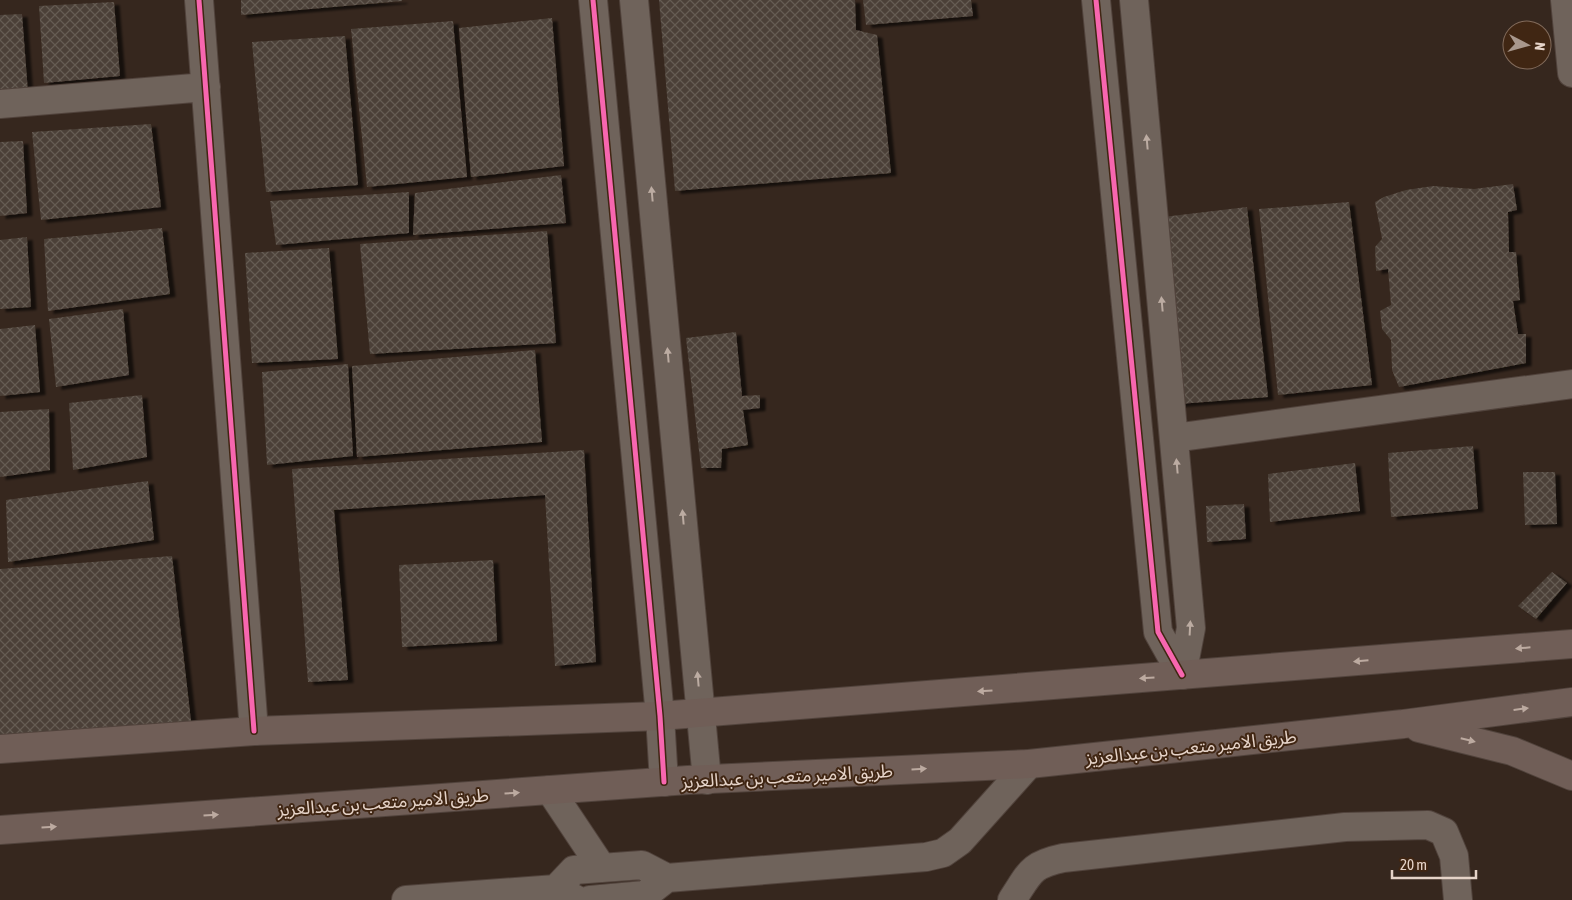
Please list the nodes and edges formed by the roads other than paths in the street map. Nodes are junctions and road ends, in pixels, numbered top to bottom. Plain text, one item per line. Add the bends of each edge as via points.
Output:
1 (200, 0) edge
2 (594, 0) edge
3 (634, 0) edge
4 (1096, 0) edge
5 (1134, 0) edge
6 (1565, 0) edge
7 (1138, 49) junction
8 (1101, 52) junction
9 (641, 70) junction
10 (1572, 73) edge
11 (600, 74) junction
12 (206, 87) junction
13 (0, 104) edge
14 (1572, 384) edge
15 (1174, 438) junction
16 (1572, 644) edge
17 (1182, 675) junction
18 (1572, 702) edge
19 (701, 713) junction
20 (660, 716) junction
21 (1403, 724) junction
22 (254, 731) junction
23 (0, 749) edge
24 (1029, 764) junction
25 (1572, 776) edge
26 (706, 780) junction
27 (664, 782) junction
28 (550, 790) junction
29 (0, 830) edge
30 (602, 868) junction
31 (667, 878) junction
32 (566, 895) edge
33 (611, 899) edge
34 (406, 900) edge
35 (1012, 900) edge
36 (1458, 900) edge

1 - 12 street
2 - 11 street
3 - 9 street
4 - 8 street
5 - 7 street
6 - 10 street
7 - 8 street
15 -> 7 street
8 - 17 street via 1158,632
9 - 11 street
19 -> 9 street
11 - 20 street
12 - 13 street
12 - 22 street
14 - 15 street
17 -> 15 street via 1191,628
16 -> 17 main road
17 -> 19 main road
21 -> 18 main road, طريق الامير متعب بن عبدالعزيز
19 - 20 main road
19 - 26 street
20 - 22 main road
20 - 27 street
21 - 24 main road, طريق الامير متعب بن عبدالعزيز
21 -> 25 main road via 1512,751
22 - 23 main road
26 -> 24 main road, طريق الامير متعب بن عبدالعزيز
24 - 31 street via 960,841 943,853
26 - 27 main road, طريق الامير متعب بن عبدالعزيز
27 - 28 main road, طريق الامير متعب بن عبدالعزيز
29 -> 28 main road, طريق الامير متعب بن عبدالعزيز
28 - 30 street
30 - 31 street via 642,865
30 - 32 street via 574,870
31 - 33 street via 644,895
32 - 34 street
35 - 36 street via 1031,871 1044,862 1063,858 1344,827 1428,825 1444,832 1454,856

